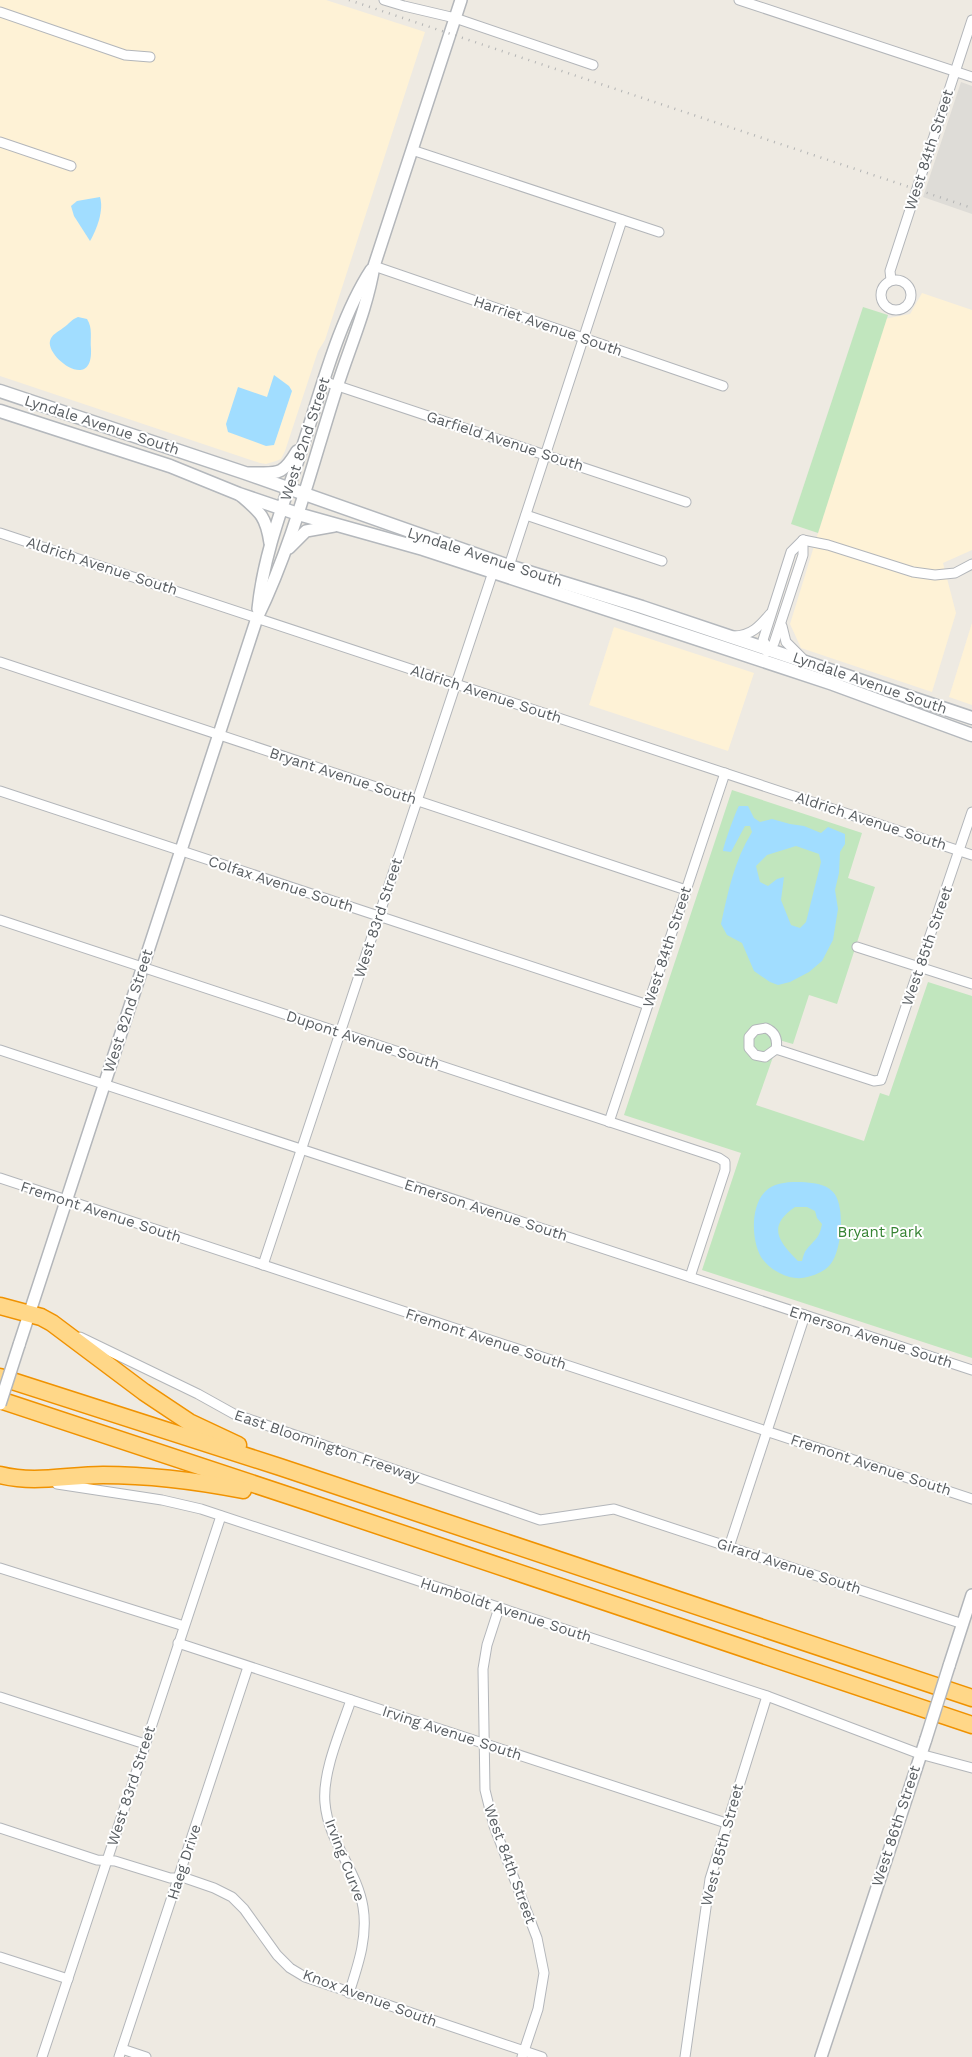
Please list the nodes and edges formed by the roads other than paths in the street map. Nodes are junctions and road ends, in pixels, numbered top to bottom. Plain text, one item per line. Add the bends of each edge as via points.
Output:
1 (384, 0) edge
2 (461, 0) edge
3 (739, 0) edge
4 (0, 12) edge
5 (455, 18) junction
6 (972, 20) edge
7 (150, 57) dead end
8 (593, 65) dead end
9 (955, 71) junction
10 (972, 77) edge
11 (0, 142) edge
12 (412, 150) junction
13 (71, 166) dead end
14 (622, 220) junction
15 (659, 232) dead end
16 (374, 266) junction
17 (891, 280) dead end
18 (584, 338) junction
19 (323, 381) junction
20 (337, 386) junction
21 (723, 386) dead end
22 (0, 391) edge
23 (0, 411) edge
24 (306, 436) junction
25 (546, 455) junction
26 (245, 473) junction
27 (289, 489) junction
28 (239, 494) junction
29 (304, 494) junction
30 (686, 502) dead end
31 (282, 509) junction
32 (298, 514) junction
33 (526, 515) junction
34 (334, 526) junction
35 (0, 533) edge
36 (803, 540) junction
37 (270, 547) junction
38 (284, 556) junction
39 (662, 561) dead end
40 (972, 564) edge
41 (509, 566) junction
42 (493, 572) junction
43 (773, 610) junction
44 (257, 618) junction
45 (782, 619) junction
46 (730, 636) junction
47 (768, 649) junction
48 (0, 662) edge
49 (764, 662) junction
50 (808, 662) junction
51 (456, 684) junction
52 (972, 718) edge
53 (219, 735) junction
54 (972, 735) edge
55 (725, 773) junction
56 (0, 791) edge
57 (417, 800) junction
58 (972, 812) edge
59 (959, 850) junction
60 (181, 851) junction
61 (972, 855) edge
62 (686, 890) junction
63 (378, 917) junction
64 (0, 920) edge
65 (857, 947) dead end
66 (142, 967) junction
67 (920, 967) junction
68 (972, 984) edge
69 (648, 1005) junction
70 (340, 1033) junction
71 (776, 1049) dead end
72 (0, 1050) edge
73 (104, 1084) junction
74 (609, 1122) junction
75 (301, 1149) junction
76 (0, 1178) edge
77 (66, 1200) junction
78 (263, 1265) junction
79 (690, 1277) junction
80 (0, 1306) edge
81 (30, 1314) junction
82 (805, 1315) junction
83 (52, 1323) junction
84 (972, 1370) edge
85 (0, 1377) edge
86 (0, 1402) edge
87 (767, 1431) junction
88 (280, 1467) junction
89 (0, 1475) edge
90 (25, 1480) junction
91 (0, 1484) edge
92 (972, 1499) edge
93 (311, 1503) junction
94 (614, 1509) joint
95 (220, 1516) junction
96 (729, 1546) junction
97 (0, 1568) edge
98 (972, 1595) edge
99 (499, 1608) junction
100 (962, 1624) junction
101 (184, 1626) junction
102 (178, 1643) junction
103 (248, 1666) junction
104 (767, 1696) junction
105 (0, 1697) edge
106 (972, 1698) edge
107 (351, 1700) junction
108 (972, 1725) edge
109 (483, 1743) junction
110 (145, 1744) junction
111 (920, 1754) junction
112 (972, 1768) edge
113 (726, 1823) junction
114 (0, 1828) edge
115 (106, 1860) junction
116 (178, 1878) junction
117 (0, 1957) edge
118 (68, 1979) junction
119 (349, 1993) junction
120 (120, 2053) edge
121 (523, 2054) edge
122 (42, 2057) edge
123 (146, 2057) edge
124 (542, 2057) edge
125 (685, 2057) edge
126 (821, 2057) edge

1 - 5 street
2 - 5 street, West 82nd Street
3 - 9 street
4 - 7 street via 125,55
5 - 8 street
5 - 12 street, West 82nd Street
6 - 9 street, West 84th Street
9 - 10 street
9 - 17 street, West 84th Street via 890,271
11 - 13 street
12 - 14 street
12 - 16 street, West 82nd Street
14 - 15 street
14 - 18 street
16 - 18 street, Harriet Avenue South
16 - 19 street, West 82nd Street via 357,291
16 - 20 street, West 82nd Street via 370,294
18 - 21 street, Harriet Avenue South
18 - 25 street
19 - 20 street, Garfield Avenue South
19 - 24 street, West 82nd Street
20 - 25 street, Garfield Avenue South
20 - 29 street, West 82nd Street
22 - 26 main road, Lyndale Avenue South
23 - 28 main road, Lyndale Avenue South via 170,466
24 - 26 street via 284,469 273,474
24 - 27 street, West 82nd Street
25 - 30 street, Garfield Avenue South
25 - 33 street
26 - 27 main road, Lyndale Avenue South
27 - 29 main road, Lyndale Avenue South
27 - 31 street, West 82nd Street
28 - 31 main road, Lyndale Avenue South
28 - 37 street via 261,512 267,524
29 - 32 street, West 82nd Street
29 - 41 main road, Lyndale Avenue South
31 - 32 main road, Lyndale Avenue South
31 - 37 street, West 82nd Street
32 - 34 main road, Lyndale Avenue South
32 - 38 street, West 82nd Street
33 - 39 street
33 - 41 street
34 - 38 street via 306,531
34 - 42 main road, Lyndale Avenue South via 423,549
35 - 44 street, Aldrich Avenue South
36 - 40 street via 934,576 955,572
36 - 43 street via 791,552
36 - 45 street via 803,555
37 - 44 street, West 82nd Street via 260,586
38 - 44 street, West 82nd Street
41 - 46 main road, Lyndale Avenue South
42 - 49 main road, Lyndale Avenue South
42 - 51 street, West 83rd Street
43 - 46 street via 753,631
43 - 47 street via 763,640
44 - 51 street, Aldrich Avenue South
44 - 53 street, West 82nd Street
45 - 47 street via 774,644
45 - 50 street via 786,642
46 - 47 main road, Lyndale Avenue South
47 - 49 street
47 - 50 main road, Lyndale Avenue South
48 - 53 street, Bryant Avenue South
49 - 54 main road, Lyndale Avenue South
50 - 52 main road, Lyndale Avenue South
51 - 55 street, Aldrich Avenue South
51 - 57 street, West 83rd Street
53 - 57 street, Bryant Avenue South
53 - 60 street, West 82nd Street
55 - 59 street, Aldrich Avenue South
55 - 62 street, West 84th Street
56 - 60 street, Colfax Avenue South
57 - 62 street, Bryant Avenue South
57 - 63 street, West 83rd Street
58 - 59 street, West 85th Street
59 - 61 street, Aldrich Avenue South
59 - 67 street, West 85th Street
60 - 63 street, Colfax Avenue South
60 - 66 street, West 82nd Street
62 - 69 street, West 84th Street
63 - 69 street, Colfax Avenue South
63 - 70 street, West 83rd Street
64 - 66 street, Dupont Avenue South
65 - 67 street
66 - 70 street, Dupont Avenue South
66 - 73 street, West 82nd Street
67 - 68 street
67 - 71 street, West 85th Street via 881,1080 874,1081
69 - 74 street, West 84th Street
70 - 74 street, Dupont Avenue South
70 - 75 street, West 83rd Street
72 - 73 street, Emerson Avenue South
73 - 75 street, Emerson Avenue South
73 - 77 street, West 82nd Street
74 - 79 street, Dupont Avenue South via 725,1162
75 - 78 street, West 83rd Street
75 - 79 street, Emerson Avenue South
76 - 77 street, Fremont Avenue South
77 - 78 street, Fremont Avenue South
77 - 81 street, West 82nd Street
78 - 87 street, Fremont Avenue South
79 - 82 street, Emerson Avenue South
80 - 81 highway
81 - 83 highway
81 - 86 street, West 82nd Street, bridge
82 - 84 street, Emerson Avenue South
82 - 87 street
83 - 88 highway via 189,1422
83 - 94 street, East Bloomington Freeway via 234,1414 540,1520
85 - 88 highway
86 - 93 highway
87 - 92 street, Fremont Avenue South
87 - 96 street
88 - 106 highway
89 - 90 highway
90 - 91 street
90 - 93 highway via 102,1475 168,1478
90 - 95 street, Humboldt Avenue South via 162,1500
93 - 108 highway
94 - 96 street, Girard Avenue South
95 - 99 street, Humboldt Avenue South
95 - 101 street, West 83rd Street
96 - 100 street, Girard Avenue South
97 - 101 street
98 - 100 street, West 86th Street
99 - 104 street, Humboldt Avenue South
99 - 109 street, West 84th Street via 483,1669
100 - 111 street, West 86th Street, bridge
101 - 102 street, West 83rd Street
102 - 103 street, Irving Avenue South
102 - 110 street, West 83rd Street
103 - 107 street, Irving Avenue South
103 - 116 street, Haeg Drive
104 - 111 street, Humboldt Avenue South
104 - 113 street, West 85th Street
105 - 110 street
107 - 109 street, Irving Avenue South
107 - 119 street, Irving Curve via 325,1784 324,1801 333,1836 363,1905 364,1941
109 - 113 street, Irving Avenue South
109 - 121 street, West 84th Street via 484,1790 488,1808 542,1955 542,1991
110 - 115 street, West 83rd Street
111 - 112 street, Humboldt Avenue South
111 - 126 street, West 86th Street
113 - 125 street, West 85th Street via 706,1897
114 - 115 street, Knox Avenue South via 97,1860
115 - 116 street, Knox Avenue South
115 - 118 street, West 83rd Street
116 - 119 street, Knox Avenue South via 214,1888 232,1897 290,1968
116 - 120 street, Haeg Drive
117 - 118 street
118 - 122 street, West 83rd Street
119 - 121 street, Knox Avenue South
120 - 123 street
121 - 124 street, Knox Avenue South

